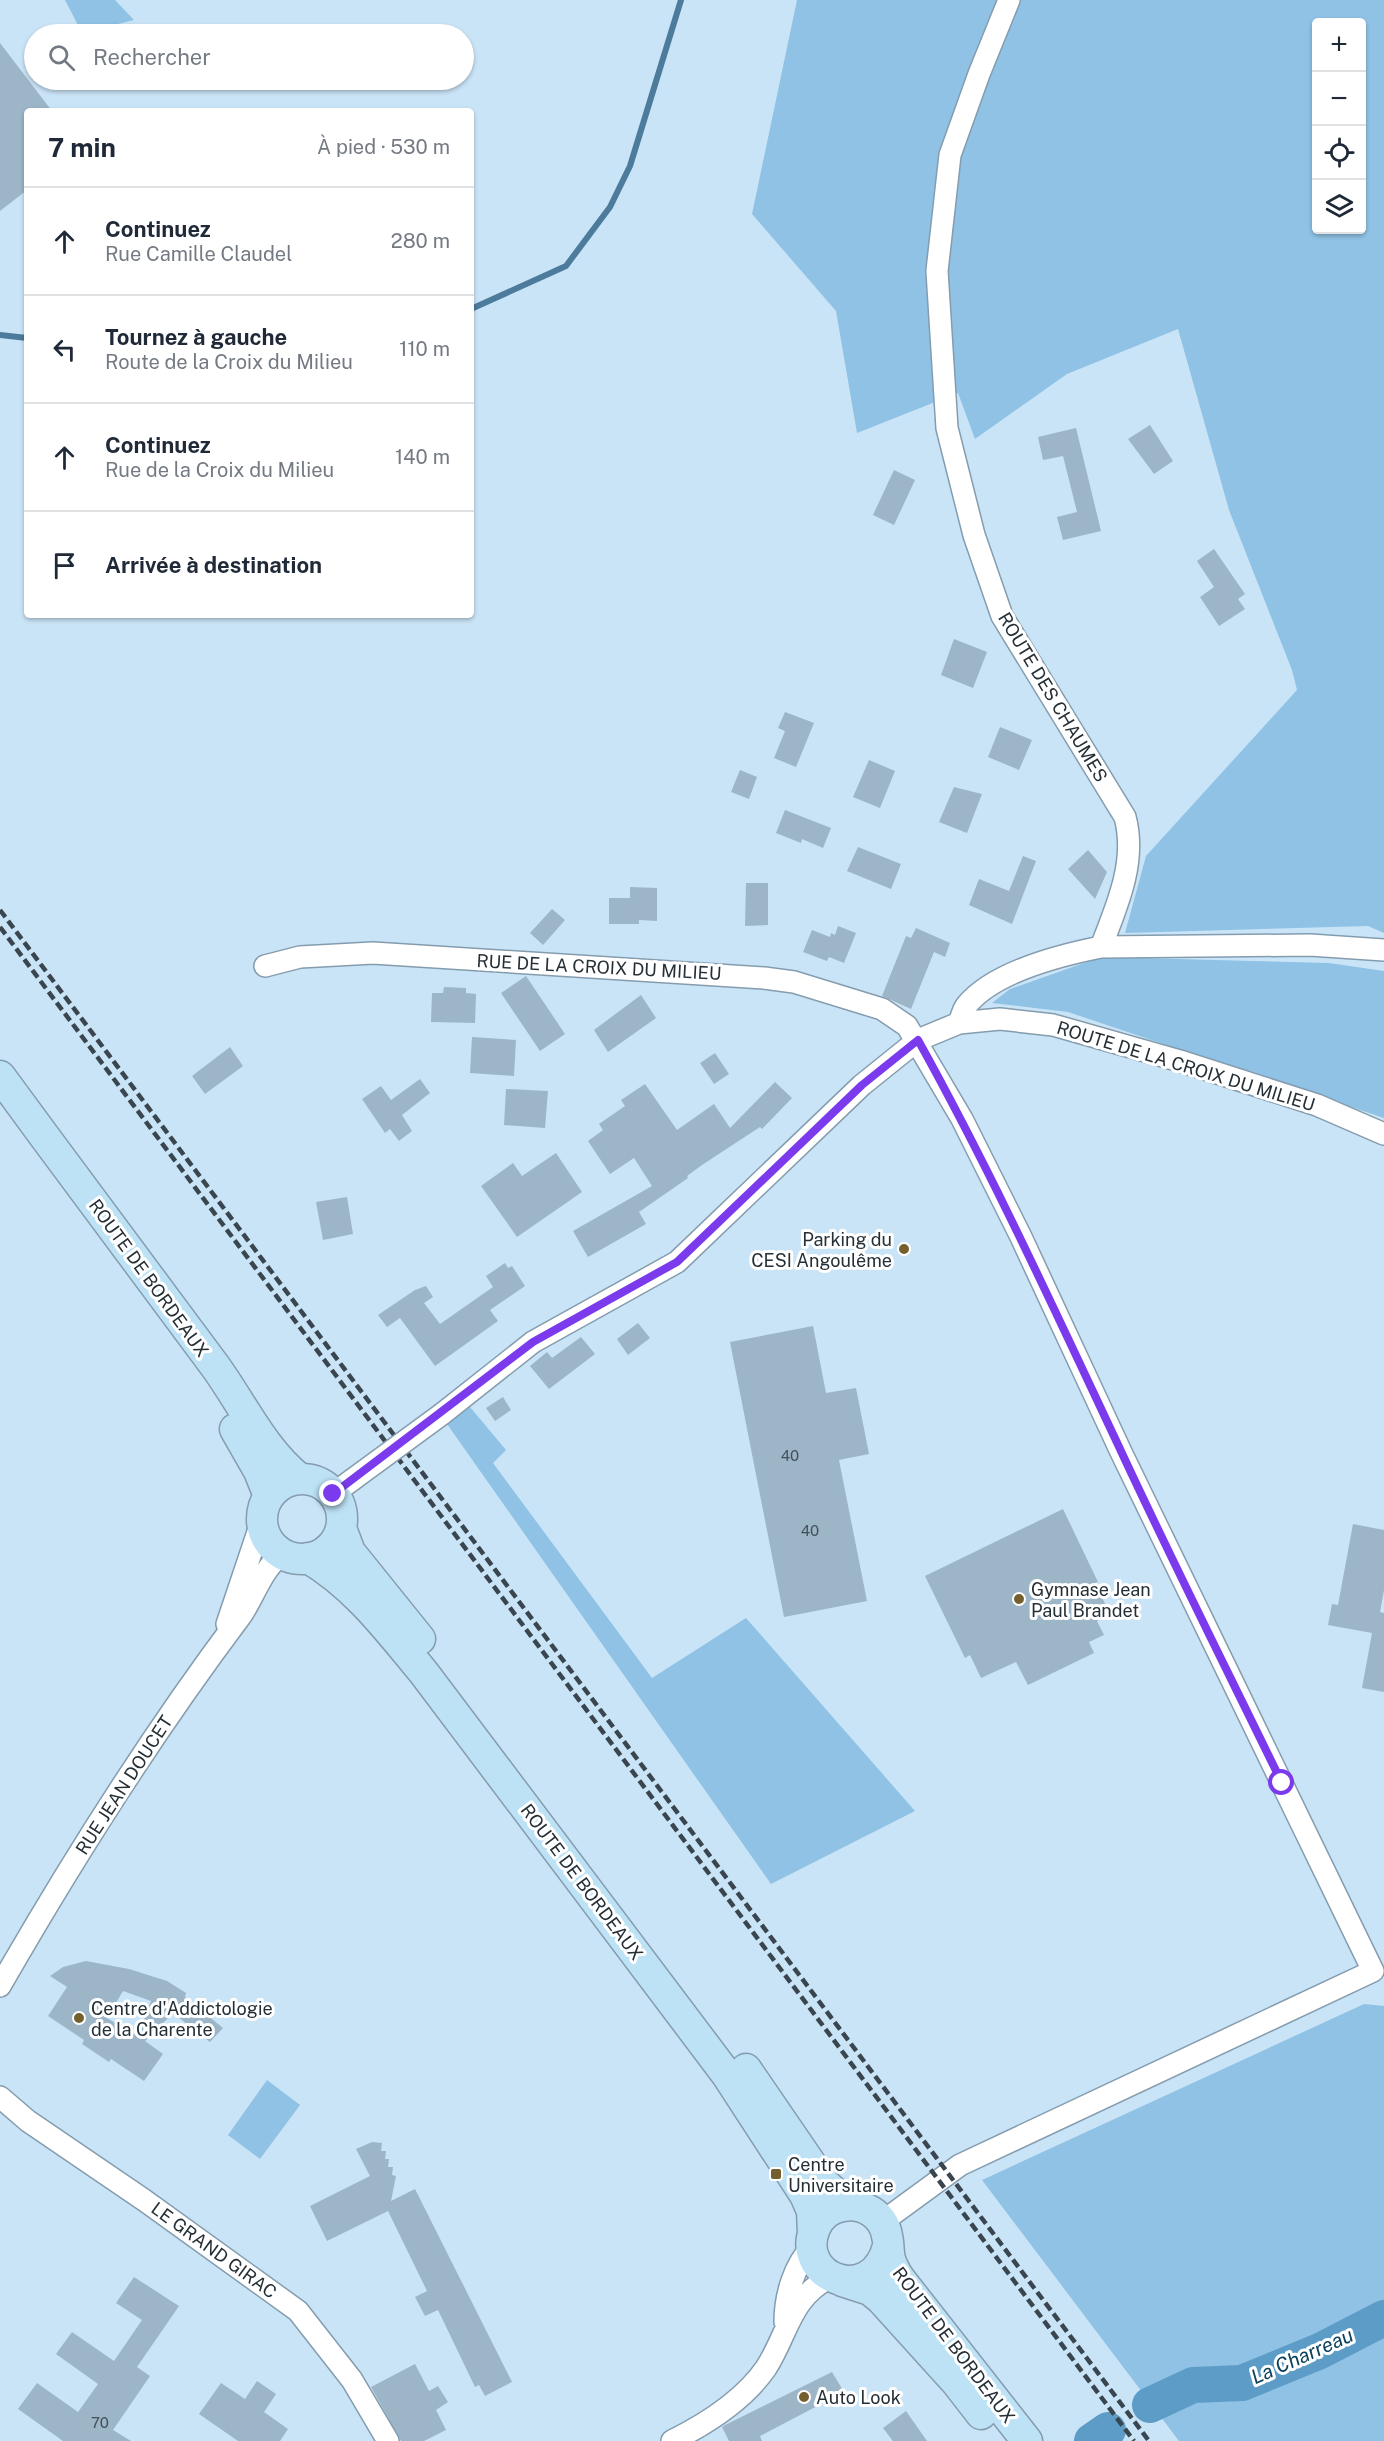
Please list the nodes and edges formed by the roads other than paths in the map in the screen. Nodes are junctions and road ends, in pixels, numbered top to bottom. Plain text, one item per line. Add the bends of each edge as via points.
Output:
1 (1009, 0) edge
2 (1101, 947) junction
3 (1384, 950) edge
4 (265, 966) dead end
5 (959, 1023) junction
6 (918, 1040) junction
7 (0, 1076) edge
8 (0, 1107) edge
9 (1384, 1134) edge
10 (300, 1479) junction
11 (343, 1487) junction
12 (266, 1508) junction
13 (341, 1528) junction
14 (296, 1556) junction
15 (223, 1636) junction
16 (28, 1937) junction
17 (0, 1969) edge
18 (0, 1986) edge
19 (0, 2097) edge
20 (848, 2205) junction
21 (885, 2234) junction
22 (812, 2241) junction
23 (837, 2279) junction
24 (786, 2325) junction
25 (388, 2441) edge
26 (672, 2441) edge
27 (1001, 2441) edge
28 (1027, 2441) edge

1 - 2 street, ROUTE DES CHAUMES via 950,155 937,271 947,428 974,535 1002,616 1125,817 1130,836 1129,858
2 - 3 street via 1310,945
2 - 5 street via 1074,952 998,980 966,1007
4 - 6 street, RUE DE LA CROIX DU MILIEU via 300,957 373,953 764,978 794,982 882,1010 907,1026
5 - 6 street, ROUTE DE LA CROIX DU MILIEU
5 - 9 street, ROUTE DE LA CROIX DU MILIEU via 1000,1019 1053,1025 1317,1105
6 - 11 street, ROUTE DE LA CROIX DU MILIEU, bridge via 862,1085 677,1262 533,1342
6 - 21 street, RUE DE LA CROIX DU MILIEU via 1021,1237 1373,1971 960,2165
7 - 10 main road, ROUTE DE BORDEAUX via 216,1368 268,1446
8 - 12 main road, ROUTE DE BORDEAUX via 233,1424 259,1471
10 - 11 main road
10 - 12 main road via 288,1481
11 - 13 main road
12 - 14 main road via 268,1540
12 - 15 street, RUE JEAN DOUCET
13 - 14 main road via 329,1548
13 - 20 main road, ROUTE DE BORDEAUX via 350,1552 401,1612 723,2038 824,2183
14 - 15 street, RUE JEAN DOUCET via 275,1559 252,1600
14 - 22 main road, ROUTE DE BORDEAUX via 345,1584 382,1622 692,2028 805,2195 812,2211
15 - 16 street, RUE JEAN DOUCET via 145,1750
16 - 17 street, RUE JEAN DOUCET
16 - 18 street, RUE JEAN DOUCET
19 - 25 street, LE GRAND GIRAC via 28,2121 298,2312 352,2380
20 - 21 main road via 873,2212
20 - 22 main road via 825,2214
21 - 23 main road via 878,2270 855,2282
21 - 28 main road, ROUTE DE BORDEAUX via 900,2279
22 - 23 main road via 818,2264
22 - 24 street via 794,2276 785,2310
23 - 24 street via 809,2290
23 - 27 main road, ROUTE DE BORDEAUX via 870,2290 880,2299 957,2383
24 - 26 street via 778,2348 758,2377 705,2424

